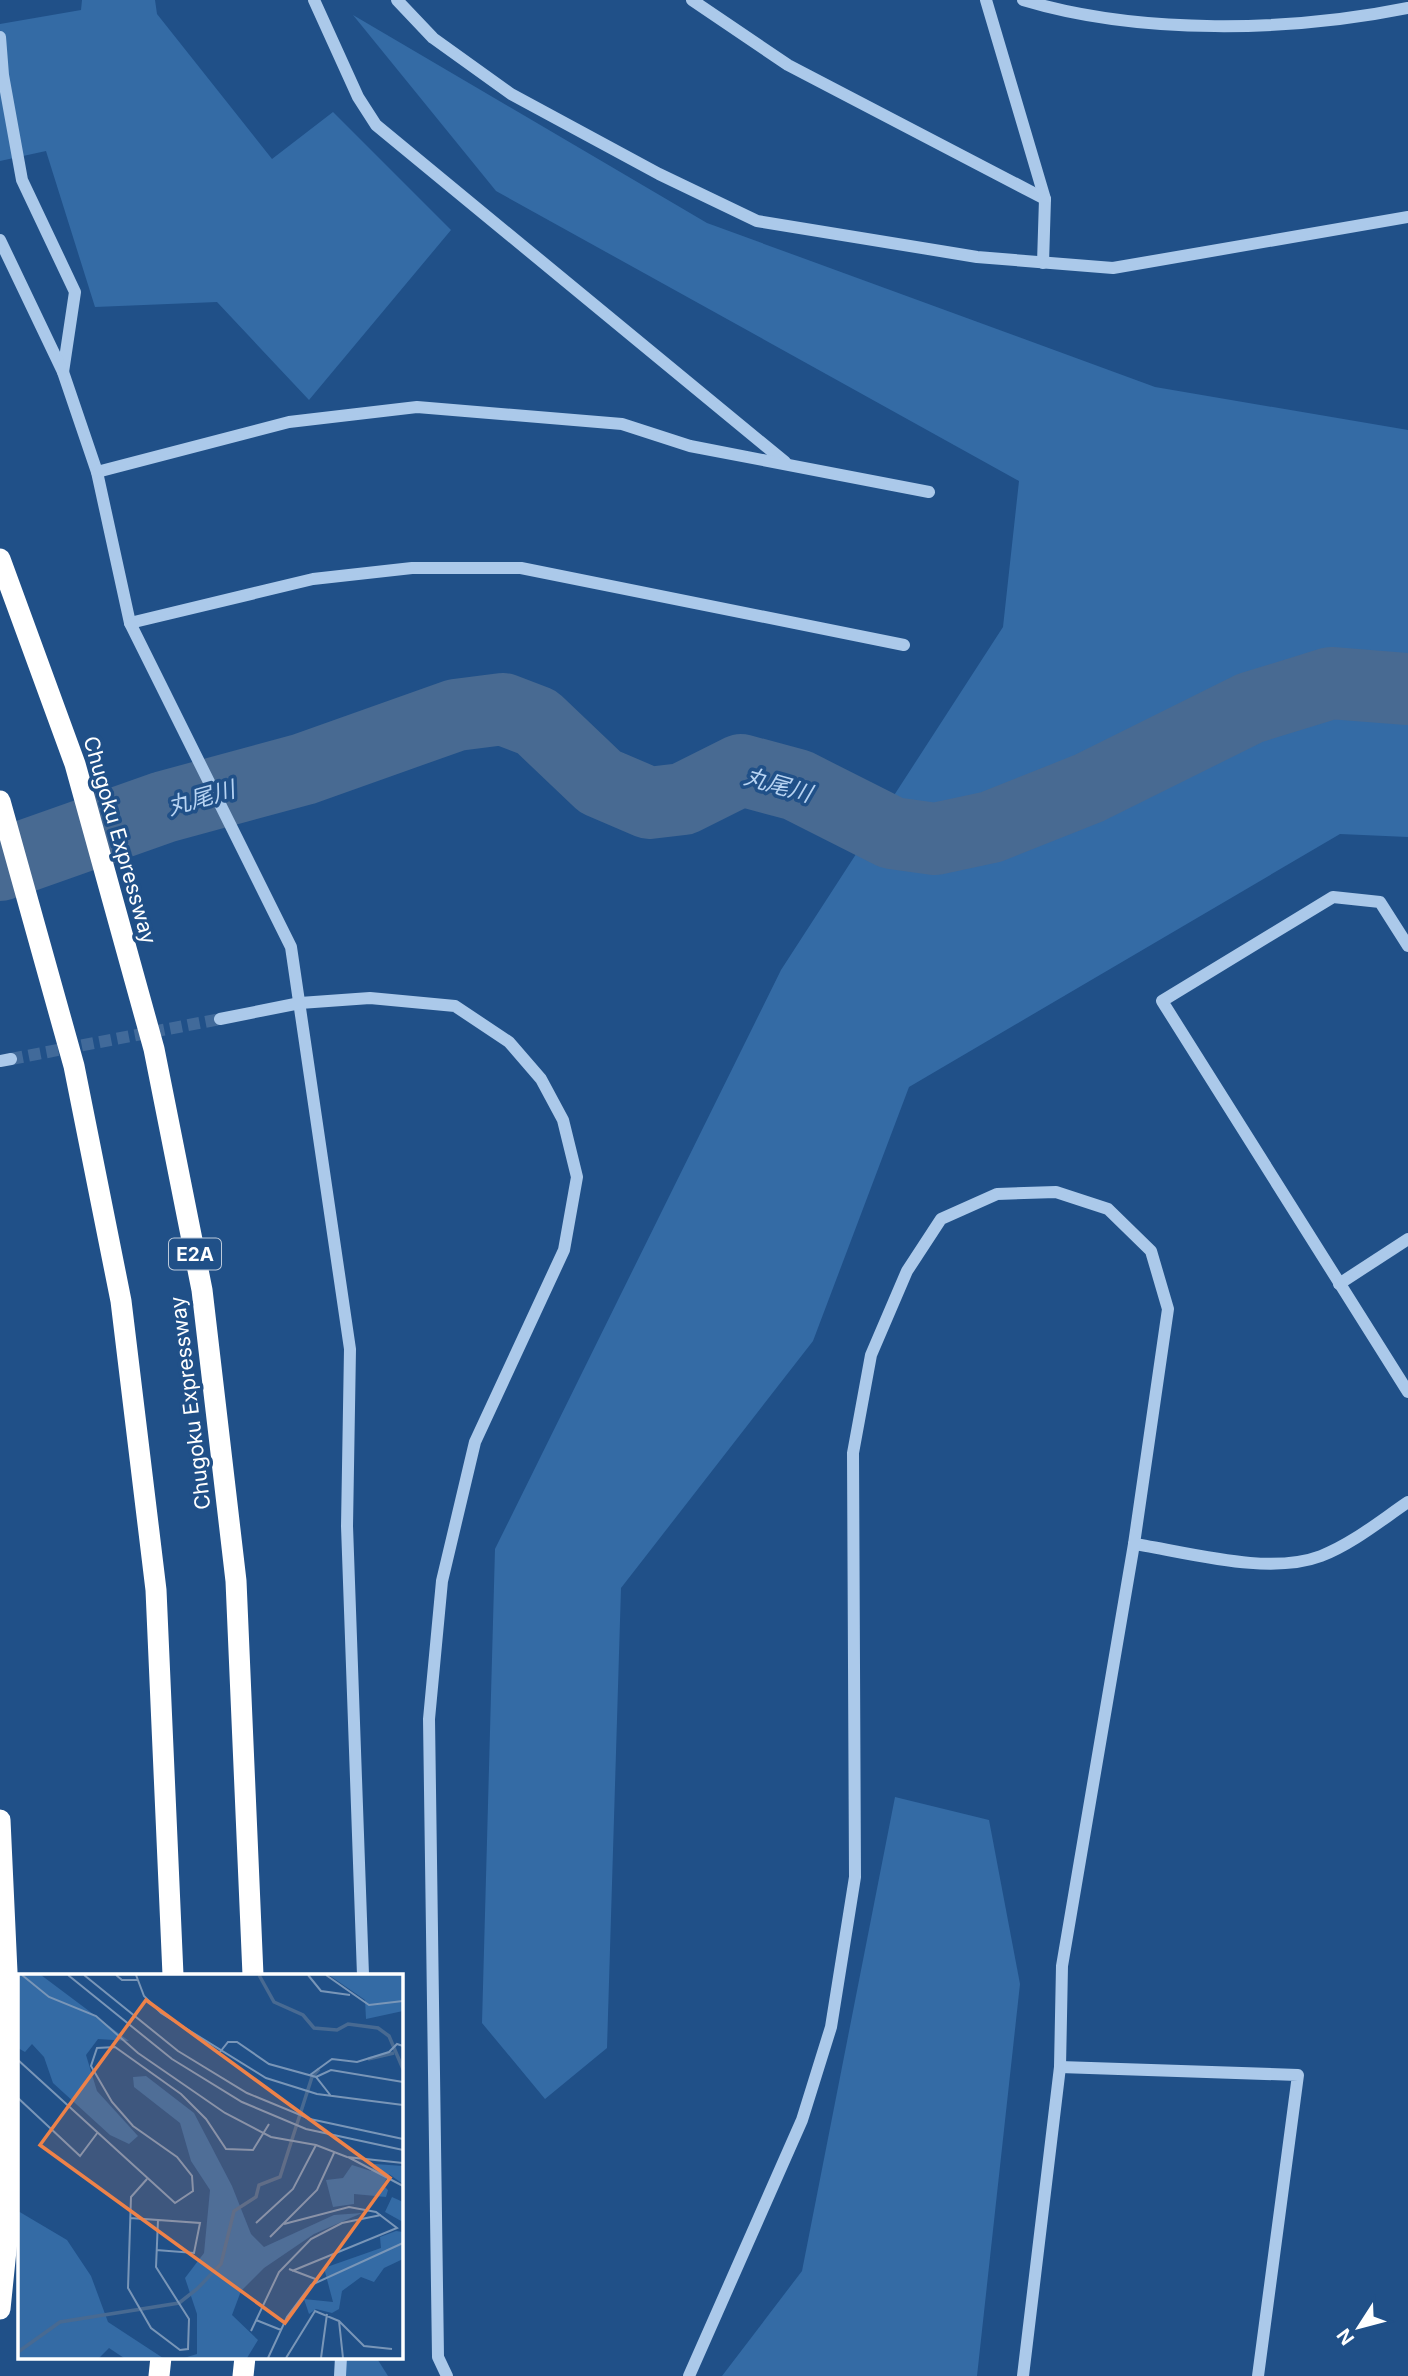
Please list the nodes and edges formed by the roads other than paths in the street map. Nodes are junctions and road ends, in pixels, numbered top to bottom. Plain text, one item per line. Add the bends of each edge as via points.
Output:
1 (314, 0) edge
2 (397, 0) edge
3 (692, 0) edge
4 (986, 0) edge
5 (1023, 0) edge
6 (1408, 8) edge
7 (0, 37) edge
8 (1045, 199) junction
9 (1408, 217) edge
10 (0, 240) edge
11 (1043, 263) junction
12 (63, 372) junction
13 (788, 465) junction
14 (97, 472) junction
15 (929, 492) dead end
16 (0, 559) edge
17 (130, 624) junction
18 (904, 645) dead end
19 (0, 801) edge
20 (1408, 946) edge
21 (300, 1003) junction
22 (220, 1019) tunnel mouth
23 (1408, 1239) edge
24 (1339, 1284) junction
25 (1408, 1392) edge
26 (1408, 1502) edge
27 (1133, 1544) junction
28 (0, 1821) edge
29 (173, 1974) edge
30 (253, 1974) edge
31 (363, 1974) edge
32 (1060, 2067) junction
33 (0, 2309) edge
34 (161, 2358) edge
35 (244, 2358) edge
36 (341, 2358) edge
37 (159, 2376) edge
38 (243, 2376) edge
39 (340, 2376) edge
40 (447, 2376) edge
41 (689, 2376) edge
42 (1023, 2376) edge
43 (1258, 2376) edge

1 - 13 street via 376,125
2 - 11 street via 433,38 511,94 757,221 864,241
3 - 8 street via 788,65
4 - 8 street
5 - 6 street via 1121,20 1198,27 1365,17
7 - 12 street via 22,180 75,292
8 - 11 street
9 - 11 street via 1113,268
10 - 12 street
12 - 14 street
13 - 14 street via 690,446 622,424 416,407 289,422
13 - 15 street
14 - 17 street
16 - 30 highway, Chugoku Expressway / E2A via 79,777 154,1049 202,1290 236,1581
17 - 18 street via 313,579 412,568 521,568
17 - 21 street via 290,947
19 - 29 highway via 75,1066 121,1301 156,1590
20 - 24 street via 1380,902 1333,897 1162,1001
21 - 22 street
21 - 31 street via 350,1349 347,1526
21 - 40 street via 370,998 455,1006 509,1042 541,1079 563,1120 577,1177 564,1250 475,1442 442,1581 429,1719 438,2357
23 - 24 street
24 - 25 street
26 - 27 street via 1320,1557 1272,1565
27 - 32 street via 1062,1966
27 - 41 street via 1168,1309 1152,1251 1108,1209 1056,1192 997,1194 940,1219 907,1271 871,1355 853,1453 855,1877 831,2027 802,2120
28 - 33 highway via 8,1994 9,2221
32 - 42 street
32 - 43 street via 1298,2075
34 - 37 highway
35 - 38 highway
36 - 39 street

